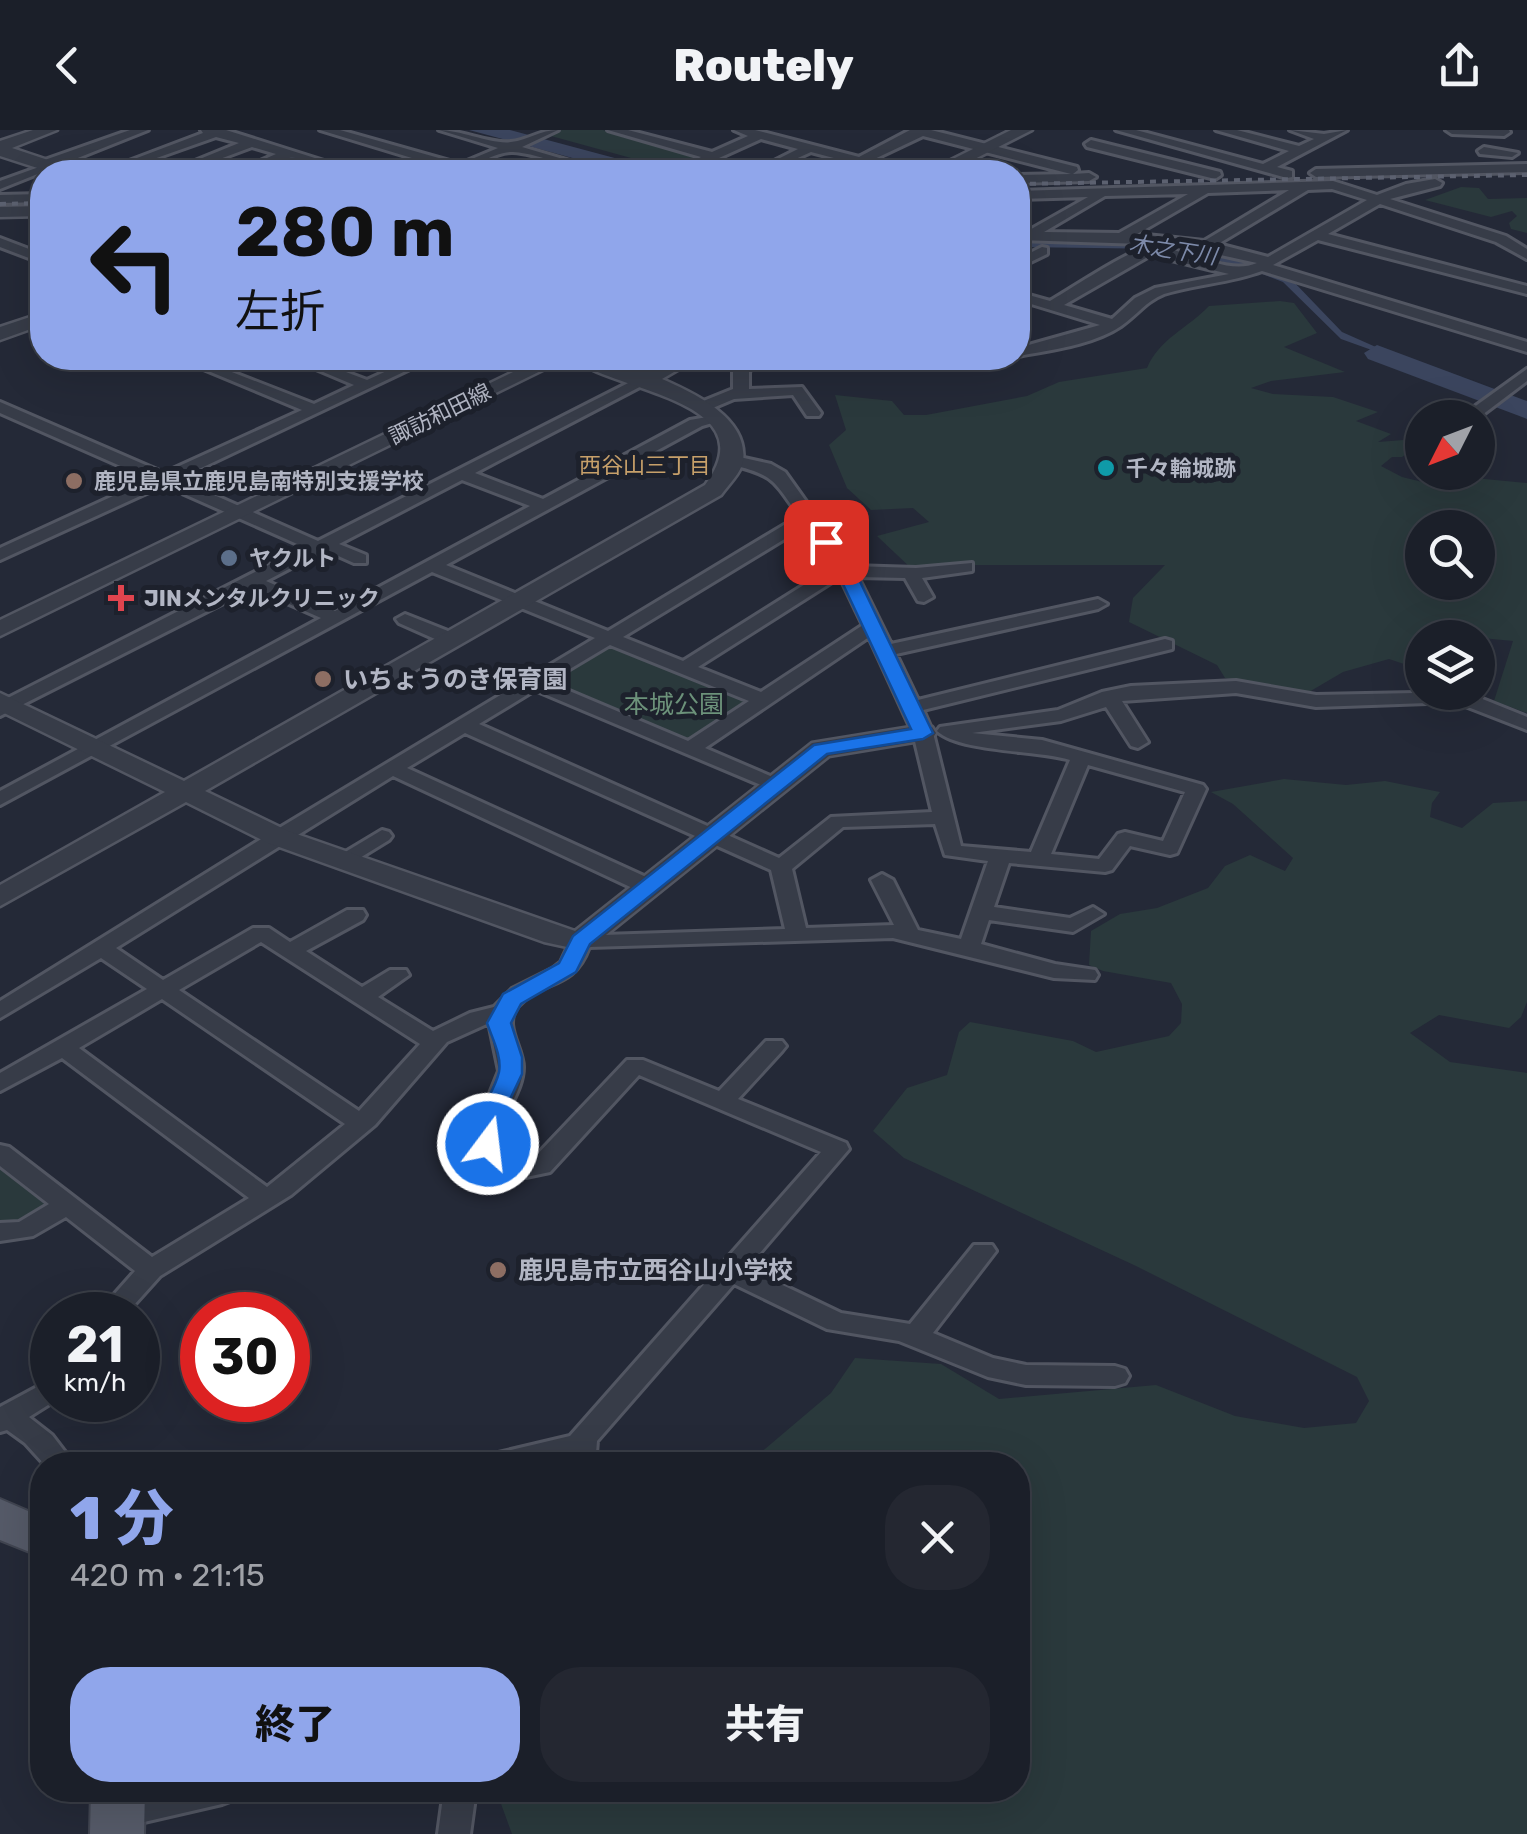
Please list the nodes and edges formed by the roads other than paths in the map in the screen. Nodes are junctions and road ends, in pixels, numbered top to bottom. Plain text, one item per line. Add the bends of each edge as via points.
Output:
1 (49, 130) edge
2 (142, 130) edge
3 (326, 130) edge
4 (444, 130) edge
5 (523, 130) edge
6 (614, 130) edge
7 (740, 130) edge
8 (921, 130) edge
9 (1024, 130) edge
10 (1121, 130) edge
11 (1222, 130) edge
12 (1296, 130) edge
13 (1341, 130) edge
14 (1452, 130) edge
15 (215, 131) edge
16 (1504, 131) edge
17 (543, 134) edge
18 (760, 135) junction
19 (1194, 138) dead end
20 (1326, 138) junction
21 (251, 143) junction
22 (1091, 144) junction
23 (1178, 145) junction
24 (511, 147) junction
25 (0, 148) edge
26 (810, 148) junction
27 (988, 148) junction
28 (1300, 150) junction
29 (1484, 151) dead end
30 (1512, 152) junction
31 (288, 154) junction
32 (713, 156) junction
33 (32, 160) edge
34 (72, 160) edge
35 (138, 160) edge
36 (206, 160) edge
37 (272, 160) edge
38 (308, 160) edge
39 (424, 160) edge
40 (480, 160) edge
41 (558, 160) edge
42 (705, 160) edge
43 (784, 160) edge
44 (856, 160) edge
45 (862, 160) edge
46 (962, 160) edge
47 (1051, 164) junction
48 (1265, 168) junction
49 (1523, 168) edge
50 (1468, 170) junction
51 (30, 175) edge
52 (1100, 177) junction
53 (1296, 178) junction
54 (1030, 179) edge
55 (1210, 182) junction
56 (0, 185) edge
57 (1106, 192) junction
58 (1030, 195) edge
59 (30, 198) edge
60 (0, 199) edge
61 (1380, 200) junction
62 (30, 211) edge
63 (0, 212) edge
64 (1030, 232) edge
65 (1124, 235) junction
66 (1030, 236) edge
67 (1313, 240) junction
68 (0, 242) edge
69 (1209, 244) junction
70 (1030, 251) edge
71 (1042, 251) junction
72 (1148, 251) junction
73 (30, 254) edge
74 (1527, 255) edge
75 (1030, 258) edge
76 (1371, 262) dead end
77 (1255, 268) junction
78 (1527, 290) edge
79 (1357, 297) junction
80 (1030, 300) edge
81 (1052, 306) junction
82 (1336, 309) dead end
83 (1415, 314) junction
84 (30, 324) edge
85 (1114, 324) junction
86 (1392, 328) dead end
87 (0, 334) edge
88 (1030, 339) edge
89 (1047, 344) junction
90 (1527, 347) edge
91 (1030, 349) edge
92 (215, 370) edge
93 (329, 370) edge
94 (399, 370) edge
95 (532, 370) edge
96 (617, 370) edge
97 (665, 370) edge
98 (740, 370) edge
99 (1527, 374) edge
100 (645, 380) junction
101 (367, 384) junction
102 (736, 395) junction
103 (1492, 400) edge
104 (0, 407) edge
105 (314, 409) junction
106 (707, 412) junction
107 (813, 413) dead end
108 (736, 461) junction
109 (461, 474) junction
110 (163, 479) junction
111 (544, 506) junction
112 (238, 513) junction
113 (809, 517) junction
114 (321, 546) junction
115 (0, 555) edge
116 (360, 559) dead end
117 (432, 566) junction
118 (966, 568) dead end
119 (845, 569) junction
120 (912, 573) junction
121 (252, 581) junction
122 (924, 597) dead end
123 (517, 601) junction
124 (1098, 604) dead end
125 (336, 618) junction
126 (405, 619) dead end
127 (873, 626) junction
128 (0, 629) edge
129 (609, 638) junction
130 (450, 639) junction
131 (1165, 645) dead end
132 (885, 650) junction
133 (684, 668) junction
134 (534, 683) junction
135 (1109, 696) junction
136 (763, 700) junction
137 (3, 706) edge
138 (912, 707) junction
139 (1527, 724) edge
140 (464, 725) junction
141 (935, 732) junction
142 (1138, 742) dead end
143 (95, 748) junction
144 (690, 749) junction
145 (1081, 758) junction
146 (392, 768) junction
147 (775, 785) junction
148 (185, 792) junction
149 (0, 799) edge
150 (945, 818) junction
151 (382, 836) dead end
152 (712, 836) junction
153 (278, 837) junction
154 (1001, 854) junction
155 (1039, 858) junction
156 (344, 860) junction
157 (780, 867) junction
158 (882, 880) dead end
159 (649, 887) junction
160 (0, 897) edge
161 (981, 912) junction
162 (1093, 914) dead end
163 (355, 915) dead end
164 (910, 934) junction
165 (797, 935) junction
166 (581, 941) junction
167 (970, 946) junction
168 (100, 947) junction
169 (290, 952) junction
170 (398, 975) dead end
171 (1086, 975) dead end
172 (162, 990) junction
173 (362, 997) junction
174 (0, 1011) edge
175 (502, 1013) junction
176 (434, 1042) junction
177 (774, 1046) dead end
178 (63, 1048) junction
179 (1, 1082) edge
180 (723, 1101) junction
181 (360, 1123) junction
182 (0, 1153) edge
183 (267, 1199) junction
184 (67, 1205) junction
185 (0, 1232) edge
186 (983, 1251) dead end
187 (151, 1270) junction
188 (730, 1270) junction
189 (130, 1292) edge
190 (915, 1337) junction
191 (1115, 1376) dead end
192 (30, 1402) edge
193 (3, 1419) edge
194 (51, 1452) edge
195 (582, 1452) edge
196 (0, 1518) edge
197 (30, 1532) edge
198 (167, 1802) edge
199 (458, 1802) edge
200 (117, 1813) edge
201 (454, 1834) edge

1 - 25 street
2 - 34 street
3 - 39 street
4 - 24 street
5 - 17 street
6 - 32 street
7 - 18 street
8 - 27 street
8 - 45 street
9 - 27 street
10 - 22 street
10 - 23 street
11 - 28 street
12 - 20 street
13 - 20 street
14 - 16 street
15 - 21 street
15 - 35 street
16 - 30 street
17 - 24 street
18 - 26 street
18 - 32 street
19 - 23 street
20 - 28 street
21 - 31 street
21 - 36 street
22 - 47 street
22 - 55 street
23 - 48 street
24 - 40 street
24 - 41 street
25 - 33 street
26 - 43 street
26 - 44 street
27 - 46 street
27 - 47 street
28 - 48 street
29 - 30 street
30 - 49 street
31 - 37 street
31 - 38 street
32 - 42 street
47 - 52 street
48 - 53 street
49 - 50 street
50 - 53 street
50 - 61 street
51 - 56 street
52 - 54 street
52 - 55 street
53 - 55 street
53 - 55 street
53 - 61 street
53 - 69 street
55 - 57 street
55 - 65 street
57 - 58 street
57 - 64 street
59 - 60 street
61 - 67 street
61 - 74 street via 1501,239
62 - 63 street
65 - 66 street
65 - 69 street
67 - 76 street
67 - 77 street
67 - 78 street
68 - 73 street
69 - 77 street
70 - 71 street
71 - 72 street
71 - 75 street
72 - 77 street
72 - 81 street
77 - 79 street
77 - 85 street via 1148,296
79 - 82 street
79 - 83 street
80 - 81 street
81 - 85 street
83 - 86 street
83 - 90 street
84 - 87 street
85 - 89 street
88 - 89 street
89 - 91 street
92 - 105 street
93 - 101 street
94 - 101 street
95 - 112 street, 諏訪和田線
96 - 100 street
97 - 100 street
98 - 102 street
99 - 103 street
100 - 106 street
100 - 109 street
101 - 105 street
102 - 106 street
102 - 107 street via 798,390
104 - 110 street
105 - 110 street
106 - 108 street via 729,437
106 - 111 street
108 - 113 street via 772,470
108 - 123 street via 713,490
109 - 111 street
109 - 114 street
110 - 112 street
110 - 115 street
111 - 117 street
112 - 114 street
112 - 128 street, 諏訪和田線
113 - 119 street
113 - 129 street
114 - 116 street
114 - 121 street
117 - 123 street
117 - 125 street
118 - 120 street
119 - 120 street
119 - 127 street
119 - 133 street
120 - 122 street
121 - 125 street
121 - 137 street
123 - 129 street
123 - 130 street
124 - 132 street
125 - 143 street
126 - 130 street
127 - 132 street
127 - 136 street
129 - 133 street
129 - 134 street
130 - 148 street
131 - 138 street
132 - 138 street
133 - 136 street
134 - 140 street
134 - 144 street
135 - 139 street via 1236,687 1316,701 1457,696
135 - 141 street via 1061,715
135 - 142 street
136 - 144 street
137 - 143 street
138 - 141 street
140 - 146 street
140 - 152 street
141 - 145 street
141 - 147 street via 825,747
141 - 150 street
143 - 148 street
143 - 149 street
144 - 147 street
145 - 155 street
145 - 155 street via 1196,790 1170,849 1126,838 1105,866
146 - 153 street
146 - 159 street
147 - 152 street
148 - 153 street
148 - 160 street
150 - 154 street via 952,851
150 - 157 street via 838,821
151 - 156 street
152 - 157 street
152 - 159 street
153 - 156 street
153 - 168 street
154 - 155 street
154 - 161 street
156 - 166 street
157 - 165 street
158 - 164 street
159 - 166 street
161 - 162 street via 1073,924
161 - 167 street
163 - 169 street
164 - 165 street
164 - 167 street
165 - 166 street
166 - 175 street via 568,967 512,999
167 - 171 street
168 - 172 street
168 - 174 street
169 - 172 street via 260,933
169 - 173 street
170 - 173 street
172 - 178 street
172 - 181 street
173 - 176 street
175 - 176 street via 462,1024
175 - 180 street via 510,1074 490,1114 488,1144 518,1168 541,1166 635,1065
176 - 181 street
177 - 180 street
178 - 179 street
178 - 183 street
180 - 188 street via 837,1148
181 - 183 street
182 - 184 street
183 - 187 street
184 - 185 street via 24,1230
184 - 187 street
186 - 190 street
187 - 189 street
188 - 190 street via 836,1322
188 - 195 street via 583,1438
190 - 191 street via 1026,1375
192 - 193 street
193 - 194 street
196 - 197 main road
198 - 200 street
199 - 201 street

